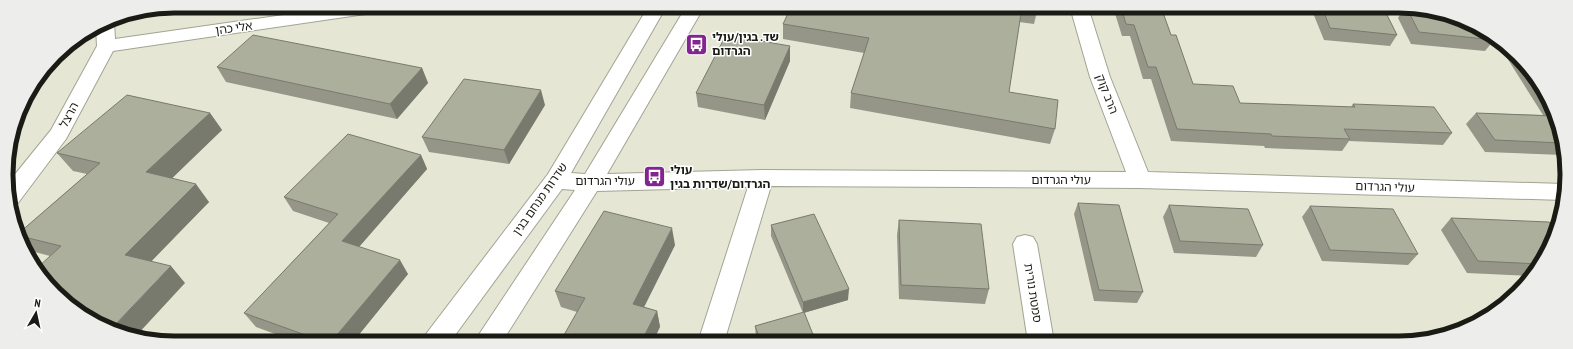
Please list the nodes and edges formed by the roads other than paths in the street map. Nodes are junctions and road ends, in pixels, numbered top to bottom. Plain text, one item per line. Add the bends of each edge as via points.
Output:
1 (337, 13) edge
2 (653, 13) edge
3 (691, 13) edge
4 (1081, 13) edge
5 (105, 29) edge
6 (106, 46) junction
7 (762, 178) junction
8 (556, 180) junction
9 (1140, 180) junction
10 (591, 183) junction
11 (14, 191) edge
12 (1559, 192) edge
13 (1025, 244) dead end
14 (439, 336) edge
15 (491, 336) edge
16 (713, 336) edge
17 (1040, 336) edge

1 - 6 street, אלי כהן
2 - 8 street, שדרות מנחם בגין
3 - 10 street
4 - 9 street, הרב קוק via 1100,77
5 - 6 street
6 - 11 street, הרצל via 59,134
7 - 9 street, עולי הגרדום
7 - 10 street, עולי הגרדום
7 - 16 street
8 - 10 street, עולי הגרדום
8 - 14 street, שדרות מנחם בגין
9 - 12 street, עולי הגרדום
10 - 15 street
13 - 17 street, סמטת נורית

